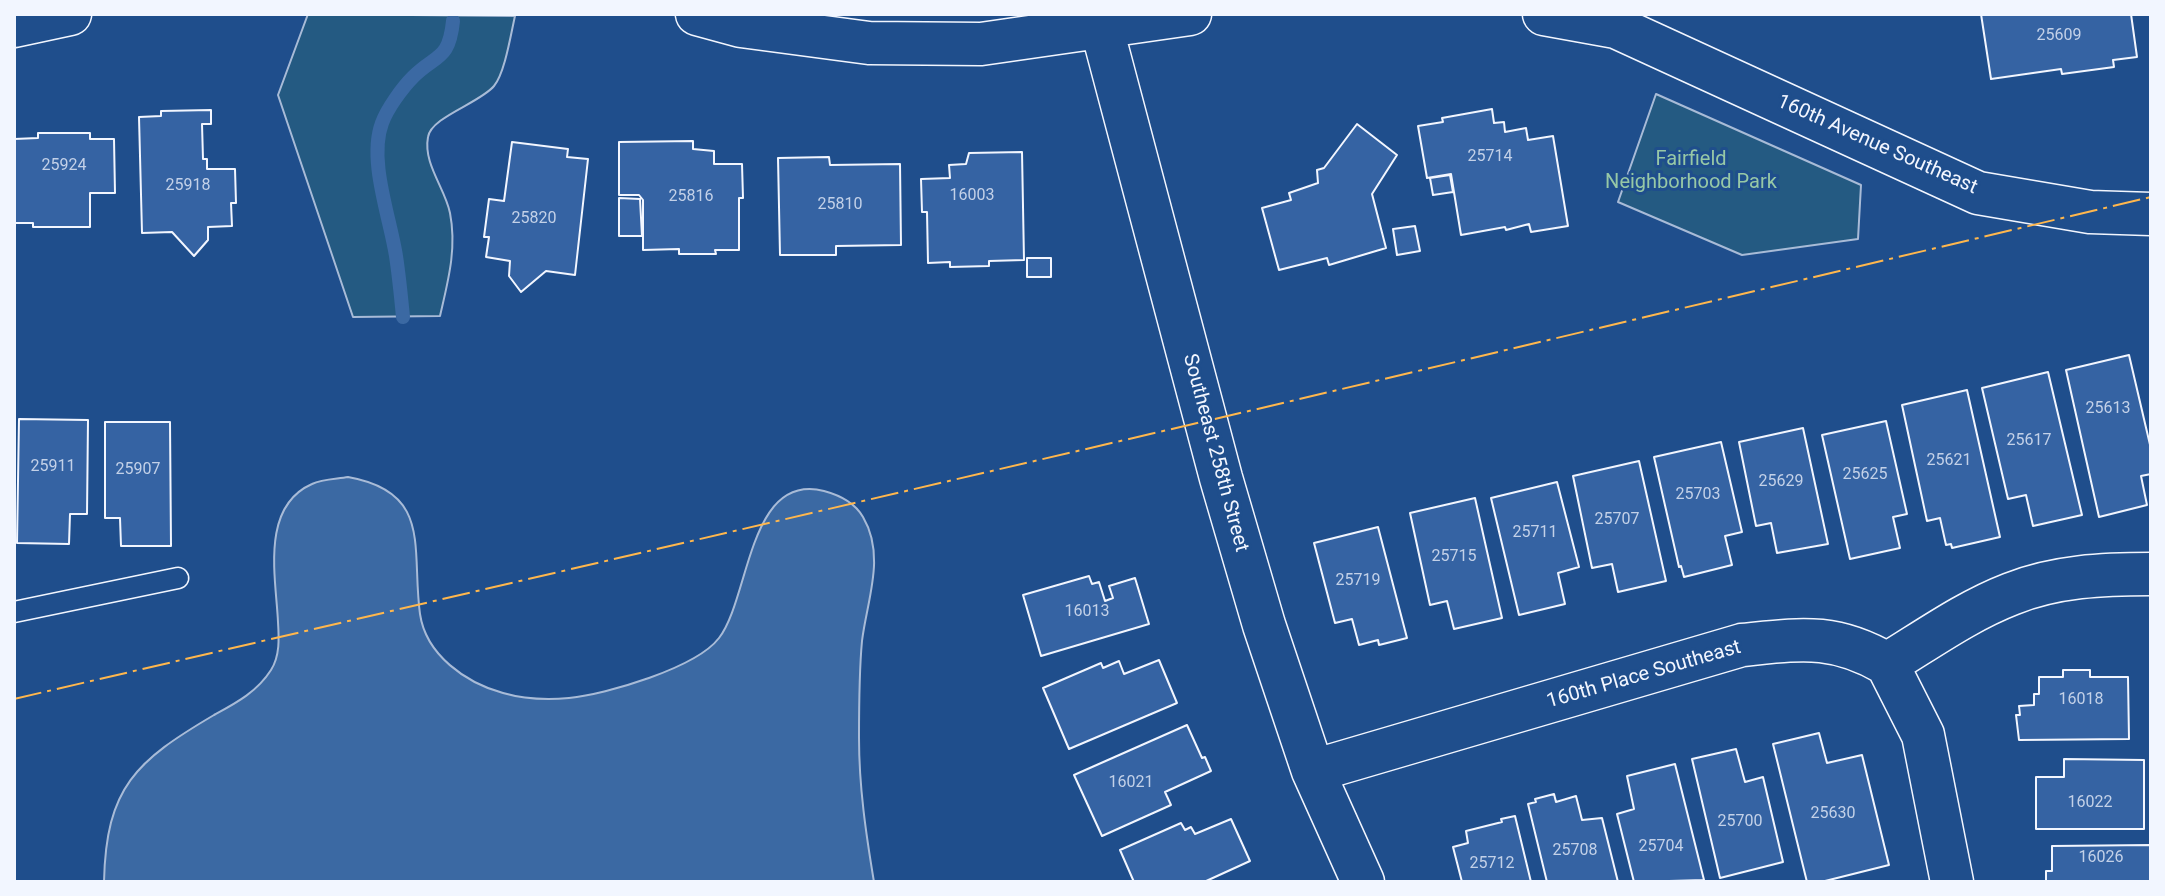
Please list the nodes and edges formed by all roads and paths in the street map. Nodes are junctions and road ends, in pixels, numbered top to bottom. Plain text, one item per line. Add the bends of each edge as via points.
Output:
1 (70, 14) edge
2 (697, 14) edge
3 (1190, 14) edge
4 (1544, 14) edge
5 (1617, 20) edge
6 (1100, 21) edge
7 (14, 26) edge
8 (2151, 214) edge
9 (2151, 574) edge
10 (178, 578) dead end
11 (14, 612) edge
12 (1887, 664) junction
13 (1313, 771) junction
14 (1363, 882) edge
15 (1952, 882) edge

1 - 7 street
2 - 6 street via 741,26 869,43 981,44
3 - 6 street
4 - 5 street, 160th Avenue Southeast
5 - 8 street, 160th Avenue Southeast via 1978,193 2090,212
6 - 13 street, Southeast 258th Street via 1229,508
9 - 12 street via 2084,577 2013,593 1978,608
10 - 11 lane
12 - 13 street, 160th Place Southeast via 1836,642 1742,645
12 - 15 street via 1923,735
13 - 14 street, Southeast 258th Street

